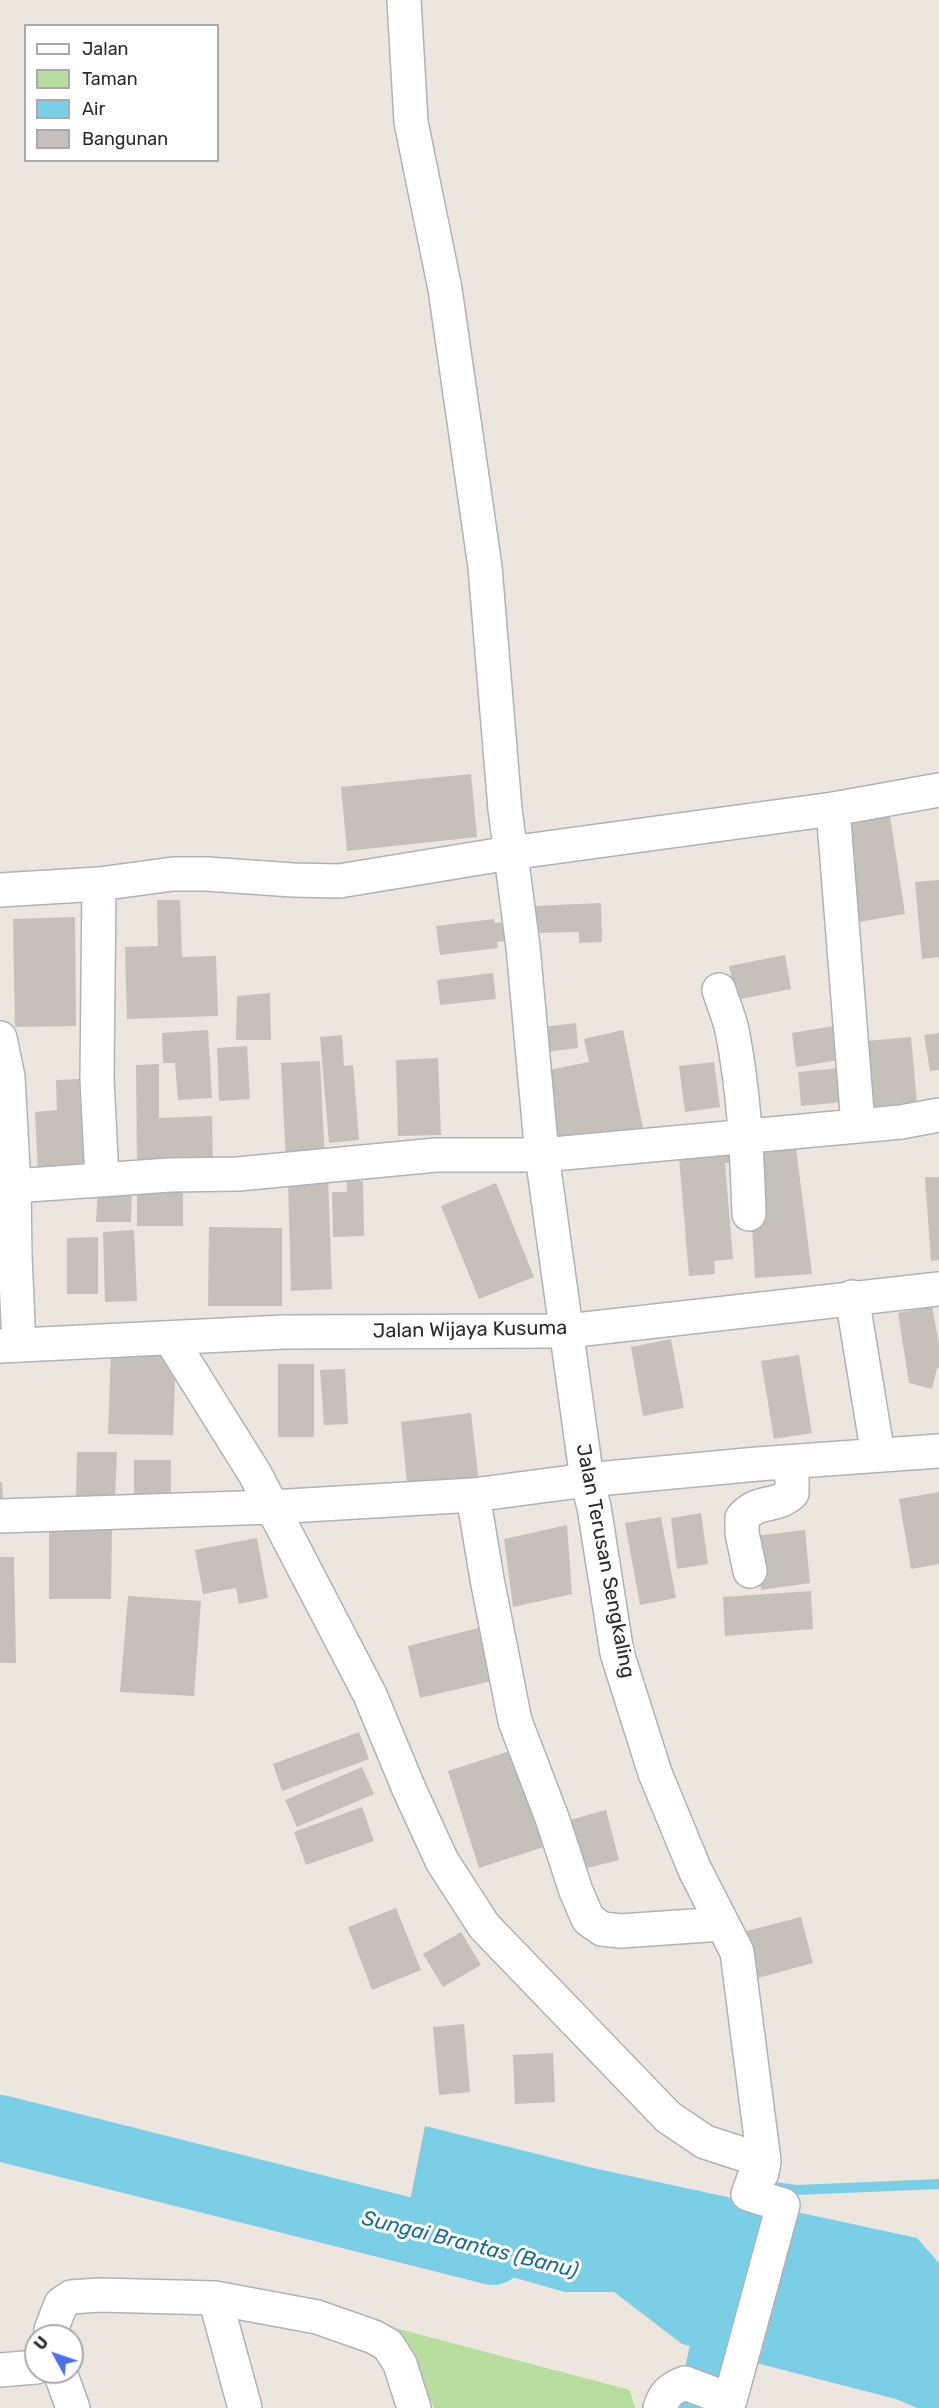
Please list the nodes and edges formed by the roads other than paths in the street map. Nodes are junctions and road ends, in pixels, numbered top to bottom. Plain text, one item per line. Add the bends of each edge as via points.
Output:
1 (404, 0) edge
2 (939, 790) edge
3 (833, 809) junction
4 (510, 854) junction
5 (99, 884) junction
6 (0, 890) edge
7 (719, 990) dead end
8 (0, 1038) edge
9 (939, 1115) edge
10 (858, 1125) junction
11 (746, 1137) junction
12 (542, 1155) junction
13 (102, 1179) junction
14 (14, 1186) junction
15 (749, 1214) dead end
16 (939, 1289) edge
17 (852, 1298) junction
18 (567, 1330) junction
19 (170, 1338) junction
20 (10, 1345) edge
21 (939, 1451) edge
22 (878, 1455) junction
23 (792, 1463) junction
24 (587, 1480) junction
25 (473, 1495) junction
26 (272, 1507) junction
27 (0, 1516) edge
28 (750, 1570) dead end
29 (722, 1924) junction
30 (764, 2161) junction
31 (215, 2298) junction
32 (55, 2324) edge
33 (24, 2368) edge
34 (0, 2370) edge
35 (64, 2384) edge
36 (73, 2408) edge
37 (245, 2408) edge
38 (414, 2408) edge
39 (660, 2408) edge

1 - 4 street, Jalan Terusan Sengkaling via 411,122 445,289 485,567
2 - 3 street
3 - 4 street
3 - 10 street
4 - 5 street via 339,881 184,874
4 - 12 street, Jalan Terusan Sengkaling via 523,947
5 - 6 street
5 - 13 street
7 - 11 street via 731,1027
8 - 14 street via 8,1077
9 - 10 street
10 - 11 street
11 - 12 street
11 - 15 street
12 - 13 street via 436,1155 238,1174
12 - 18 street, Jalan Terusan Sengkaling
13 - 14 street
14 - 20 street
16 - 17 street, Jalan Wijaya Kusuma
17 - 18 street, Jalan Wijaya Kusuma
17 - 22 street
18 - 19 street, Jalan Wijaya Kusuma via 284,1332
18 - 24 street, Jalan Terusan Sengkaling
19 - 20 street, Jalan Wijaya Kusuma
19 - 26 street
21 - 22 street
22 - 23 street
23 - 24 street
23 - 28 street via 792,1493 784,1500 756,1506 742,1518
24 - 25 street
24 - 29 street, Jalan Terusan Sengkaling via 617,1653 655,1773 694,1870
25 - 26 street
25 - 29 street via 515,1721 588,1919 602,1929 621,1931
26 - 27 street
26 - 30 street via 370,1695 442,1860 484,1926 668,2117 705,2142
29 - 30 street, Jalan Terusan Sengkaling via 736,1952
30 - 39 street via 762,2173 755,2175 768,2200 727,2391 685,2383 663,2397
31 - 32 street via 71,2297 62,2304
31 - 37 street
31 - 38 street via 317,2317 374,2337 388,2345 400,2364
33 - 34 street
35 - 36 street

